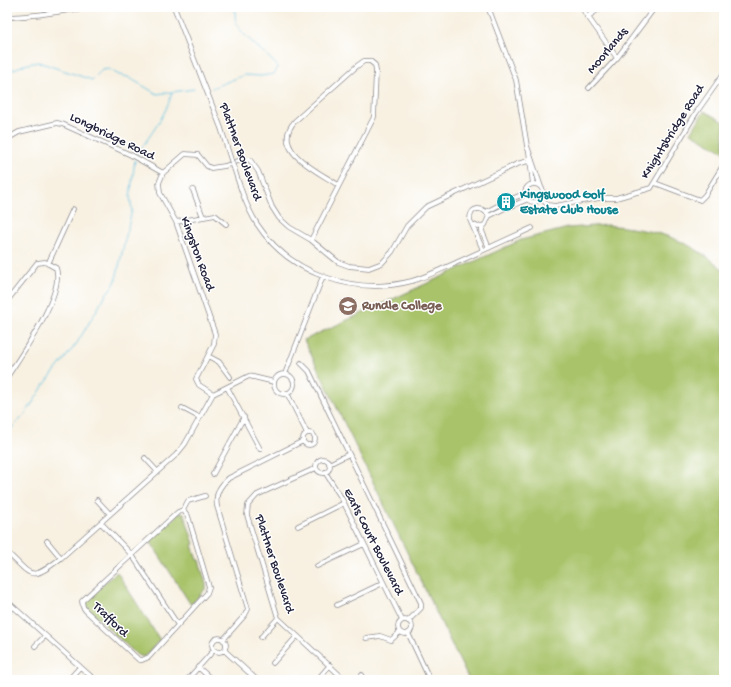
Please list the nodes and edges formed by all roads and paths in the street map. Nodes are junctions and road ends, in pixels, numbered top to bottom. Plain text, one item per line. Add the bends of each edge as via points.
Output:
1 (89, 7) edge
2 (174, 7) edge
3 (488, 7) edge
4 (581, 7) edge
5 (602, 7) edge
6 (655, 7) edge
7 (7, 17) edge
8 (587, 17) junction
9 (617, 58) junction
10 (724, 73) edge
11 (589, 88) dead end
12 (7, 139) edge
13 (531, 161) junction
14 (724, 164) edge
15 (163, 173) junction
16 (655, 183) junction
17 (533, 184) junction
18 (338, 185) junction
19 (541, 187) junction
20 (193, 190) dead end
21 (526, 193) junction
22 (516, 197) junction
23 (528, 198) junction
24 (541, 198) junction
25 (509, 200) dead end
26 (519, 202) junction
27 (503, 203) dead end
28 (496, 206) junction
29 (512, 206) dead end
30 (505, 208) dead end
31 (73, 209) dead end
32 (499, 211) junction
33 (486, 212) junction
34 (489, 216) junction
35 (203, 217) junction
36 (176, 222) junction
37 (226, 224) dead end
38 (472, 224) junction
39 (482, 226) junction
40 (532, 228) dead end
41 (311, 240) junction
42 (489, 248) junction
43 (483, 250) junction
44 (48, 264) junction
45 (323, 276) junction
46 (7, 301) edge
47 (208, 356) junction
48 (301, 363) dead end
49 (285, 374) junction
50 (7, 377) edge
51 (230, 377) dead end
52 (274, 382) junction
53 (227, 386) junction
54 (287, 393) junction
55 (213, 394) junction
56 (182, 408) dead end
57 (199, 417) junction
58 (244, 417) junction
59 (307, 433) junction
60 (304, 441) junction
61 (260, 449) dead end
62 (349, 454) junction
63 (145, 458) dead end
64 (329, 464) junction
65 (316, 468) junction
66 (158, 471) junction
67 (325, 472) junction
68 (213, 474) dead end
69 (205, 496) dead end
70 (97, 500) dead end
71 (344, 504) junction
72 (183, 510) junction
73 (110, 514) junction
74 (101, 523) junction
75 (298, 526) dead end
76 (47, 541) dead end
77 (364, 544) junction
78 (7, 552) edge
79 (132, 555) junction
80 (61, 558) junction
81 (318, 566) dead end
82 (383, 584) junction
83 (7, 601) edge
84 (337, 605) dead end
85 (13, 607) junction
86 (7, 613) edge
87 (278, 618) junction
88 (402, 620) junction
89 (408, 621) junction
90 (178, 625) junction
91 (400, 632) junction
92 (408, 632) junction
93 (45, 636) junction
94 (297, 636) junction
95 (261, 637) dead end
96 (366, 638) dead end
97 (223, 640) junction
98 (35, 646) dead end
99 (214, 650) junction
100 (224, 650) junction
101 (273, 663) dead end
102 (330, 665) junction
103 (80, 667) junction
104 (198, 667) junction
105 (362, 675) dead end
106 (209, 677) dead end
107 (70, 678) dead end
108 (95, 680) edge
109 (186, 680) edge
110 (257, 680) edge
111 (317, 680) edge
112 (345, 680) edge
113 (350, 680) edge
114 (355, 680) edge
115 (358, 680) edge
116 (430, 680) edge

1 - 7 street via 40,16
2 - 45 street, Plattner Boulevard, bridge via 248,206 267,237 289,258
3 - 13 street via 516,80
4 - 8 street
5 - 8 street
6 - 9 street, Moorlands
8 - 9 street
9 - 11 street, Moorlands
10 - 16 street, Knightsbridge Road via 696,113
12 - 15 street, Longbridge Road via 24,130 62,124 131,155
13 - 17 street
13 - 19 street
13 - 41 street via 517,164 426,207 407,226 392,252 375,267 360,267 338,262
14 - 16 street via 700,200
15 - 36 street, Kingston Road via 159,190
15 - 41 street via 185,154 198,155 211,168 243,159 250,160 258,171 272,207 280,218 289,227
16 - 24 street, Knightsbridge Road via 648,190 620,197 574,201 555,206 548,205
17 - 19 street
17 - 21 street via 528,187
18 - 18 street via 374,118 376,71 375,65 370,61 364,61 357,66 295,121 288,131 292,153
18 - 41 street
19 - 24 street
20 - 35 street
21 - 22 street
21 - 23 street
22 - 25 street
22 - 26 street
23 - 24 street via 533,201
23 - 26 street
26 - 29 street
27 - 28 street
28 - 32 street
28 - 33 street
30 - 32 street
31 - 44 street
32 - 34 street
33 - 34 street
33 - 38 street via 479,208 472,212
34 - 39 street
35 - 36 street
35 - 37 street via 215,215
36 - 47 street, Kingston Road via 215,334 214,344
38 - 39 street
38 - 43 street
39 - 42 street
40 - 42 street, Plattner Boulevard
42 - 43 street, Plattner Boulevard
43 - 45 street, Plattner Boulevard via 423,278 402,283 362,285
44 - 46 street via 34,264
44 - 50 street via 58,272 51,305
45 - 49 street
47 - 51 street via 219,362
47 - 55 street, Kingston Road via 196,379 199,386
48 - 62 street via 309,371
49 - 52 street via 277,377
49 - 54 street via 291,377 293,383 292,389
52 - 53 street via 249,376
52 - 54 street via 276,390
53 - 55 street
53 - 58 street
54 - 59 street
55 - 57 street
56 - 57 street
57 - 66 street via 180,450
58 - 61 street
58 - 68 street
59 - 60 street
59 - 60 street via 313,434 315,442 308,445
60 - 97 street via 229,478 220,487 217,506 248,609 245,616
62 - 64 street
62 - 89 street via 422,605
63 - 66 street
64 - 65 street via 322,459 317,462
64 - 67 street via 329,469
65 - 67 street via 321,473
65 - 87 street, Plattner Boulevard via 257,495 247,510 248,523
66 - 73 street
67 - 71 street, Earls Court Boulevard
69 - 72 street via 188,501
70 - 73 street
71 - 75 street
71 - 77 street, Earls Court Boulevard
72 - 79 street, Trafford
72 - 90 street, Trafford via 188,516 209,587 207,593
73 - 74 street
74 - 79 street
74 - 80 street
76 - 80 street
77 - 81 street
77 - 82 street, Earls Court Boulevard
78 - 80 street via 32,575 40,573
79 - 90 street
79 - 90 street, Trafford via 83,598 83,607 139,660 146,660
82 - 84 street
82 - 88 street, Earls Court Boulevard
83 - 85 street
85 - 86 street
85 - 93 street
87 - 94 street, Plattner Boulevard
87 - 95 street
88 - 89 street
88 - 91 street via 398,626
89 - 92 street via 411,626
91 - 92 street
91 - 96 street via 391,640 380,636
92 - 116 street
93 - 98 street
93 - 103 street
94 - 101 street
94 - 102 street, Plattner Boulevard
97 - 99 street via 218,639 214,642
97 - 100 street via 226,646
99 - 100 street
99 - 104 street
100 - 110 street
102 - 111 street
102 - 112 street, Plattner Boulevard
103 - 107 street
103 - 108 street
104 - 106 street
104 - 109 street
105 - 115 street
113 - 114 street

